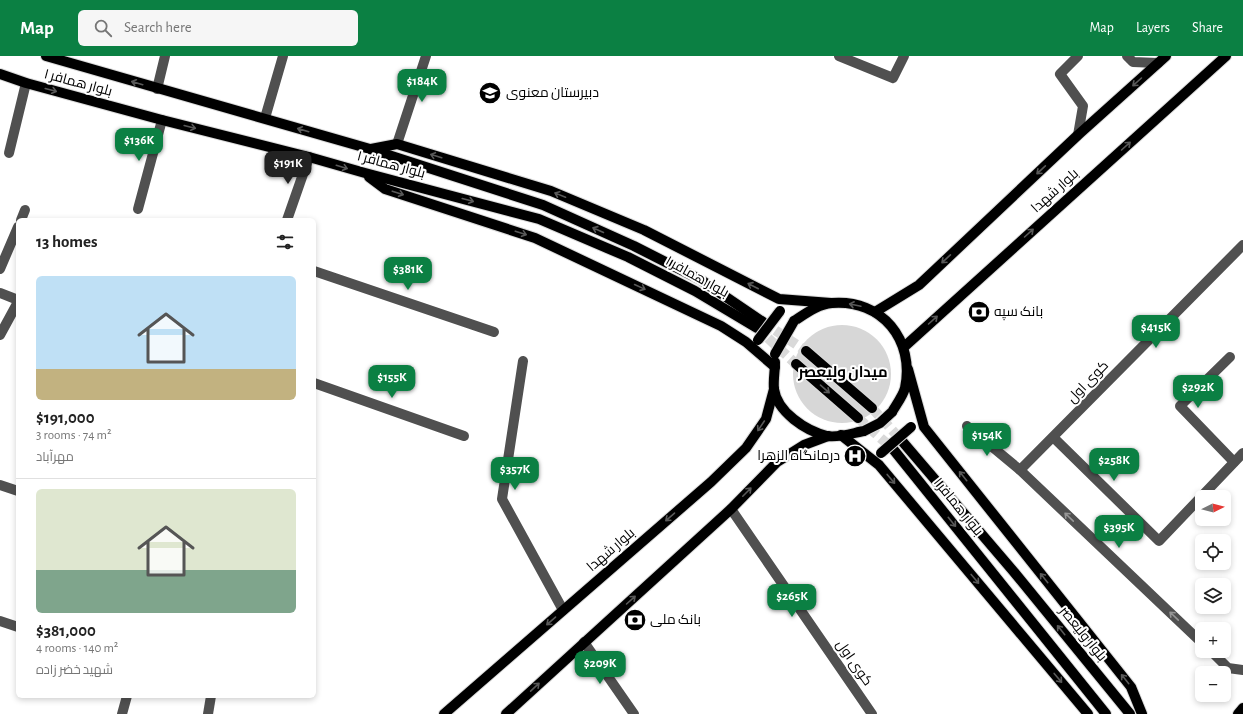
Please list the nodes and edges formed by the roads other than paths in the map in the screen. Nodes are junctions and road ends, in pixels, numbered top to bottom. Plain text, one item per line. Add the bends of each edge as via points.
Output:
1 (46, 56) edge
2 (165, 56) edge
3 (283, 56) edge
4 (426, 56) edge
5 (839, 56) edge
6 (904, 56) edge
7 (1078, 56) edge
8 (1127, 56) edge
9 (1226, 56) edge
10 (1162, 59) edge
11 (0, 74) edge
12 (26, 83) junction
13 (157, 89) junction
14 (265, 118) junction
15 (162, 120) junction
16 (1078, 135) junction
17 (397, 144) junction
18 (370, 149) junction
19 (9, 152) dead end
20 (309, 157) junction
21 (365, 174) junction
22 (138, 209) dead end
23 (288, 218) edge
24 (16, 232) edge
25 (1243, 245) edge
26 (0, 269) edge
27 (316, 272) edge
28 (0, 293) edge
29 (779, 299) junction
30 (16, 300) edge
31 (831, 303) junction
32 (16, 305) edge
33 (875, 312) junction
34 (494, 332) dead end
35 (0, 335) edge
36 (746, 342) junction
37 (904, 346) junction
38 (806, 351) tunnel mouth
39 (1230, 357) dead end
40 (523, 361) dead end
41 (796, 364) tunnel mouth
42 (775, 367) junction
43 (908, 369) junction
44 (316, 384) edge
45 (774, 389) junction
46 (872, 408) tunnel mouth
47 (858, 418) tunnel mouth
48 (967, 426) dead end
49 (924, 428) junction
50 (841, 435) junction
51 (464, 436) dead end
52 (828, 436) junction
53 (1054, 438) junction
54 (902, 441) tunnel mouth
55 (893, 449) tunnel mouth
56 (1243, 453) edge
57 (1234, 462) junction
58 (880, 465) junction
59 (1020, 470) junction
60 (0, 485) edge
61 (16, 490) edge
62 (731, 508) junction
63 (1014, 572) joint
64 (563, 610) junction
65 (0, 621) edge
66 (16, 626) edge
67 (1195, 636) edge
68 (584, 642) junction
69 (1218, 658) edge
70 (1243, 670) edge
71 (126, 698) edge
72 (211, 698) edge
73 (1243, 708) edge
74 (122, 714) edge
75 (208, 714) edge
76 (444, 714) edge
77 (506, 714) edge
78 (634, 714) edge
79 (872, 714) edge
80 (1088, 714) edge
81 (1106, 714) edge
82 (1130, 714) edge
83 (1142, 714) edge
84 (1238, 714) edge

13 -> 1 main road, بلوار همافر ۱
2 - 13 street
3 - 14 street
4 - 17 street
5 - 6 street via 893,78
7 - 16 street via 1060,74 1083,106
8 - 10 street via 1133,62
37 -> 9 main road, بلوار شهدا
10 -> 16 main road, بلوار شهدا
11 - 12 main road, بلوار همافر ۱
12 -> 15 main road, بلوار همافر ۱
12 - 19 street
13 - 14 main road, بلوار همافر ۱
18 -> 14 main road, بلوار همافر ۱
15 -> 20 main road, بلوار همافر ۱
15 - 22 street
16 -> 33 main road, بلوار شهدا via 919,285
17 - 18 main road
29 -> 17 main road via 644,230 551,191
21 -> 18 main road, بلوار همافر ۱ via 539,219 628,257 760,325 701,280 634,246 543,205
20 -> 21 main road, بلوار همافر ۱
20 - 23 street
21 -> 36 main road via 385,189 535,238 722,326
24 - 26 street
25 - 53 street, کوی اول
27 - 34 street
28 - 30 street
29 - 31 main road
29 - 36 main road, bridge via 780,311 758,340
33 -> 31 main road via 854,304
31 - 42 main road, bridge via 809,311 794,321 775,354
32 - 35 street
33 - 37 main road via 892,327
36 - 42 main road
37 - 43 main road
38 - 46 main road
39 - 57 street via 1180,406
40 - 64 street via 502,499
41 -> 47 main road
42 - 45 main road
43 - 49 main road
43 - 50 main road, bridge via 904,390 892,412 880,423 864,431
44 - 51 street
45 - 52 main road via 777,400 796,422
45 -> 64 main road, بلوار شهدا via 766,418 746,448 711,482
48 - 59 street
49 - 58 main road, bridge via 911,427 881,453
83 -> 49 main road via 1131,688
50 - 52 main road
50 - 58 main road
62 -> 52 main road via 777,462 804,445
53 - 57 street via 1159,541
53 - 59 street, کوی اول
54 - 63 main road, بلوار همافر ۱
55 -> 81 main road, بلوار همافر ۱
56 - 57 street
58 -> 80 main road
67 -> 59 street
60 - 61 street
68 -> 62 main road
62 - 79 street, کوی اول
82 -> 63 main road, بلوار ولیعصر
64 -> 76 main road, بلوار شهدا
65 - 66 street
77 -> 68 main road
68 - 78 street
69 - 70 street via 1228,668
71 - 74 street
72 - 75 street
73 - 84 main road

